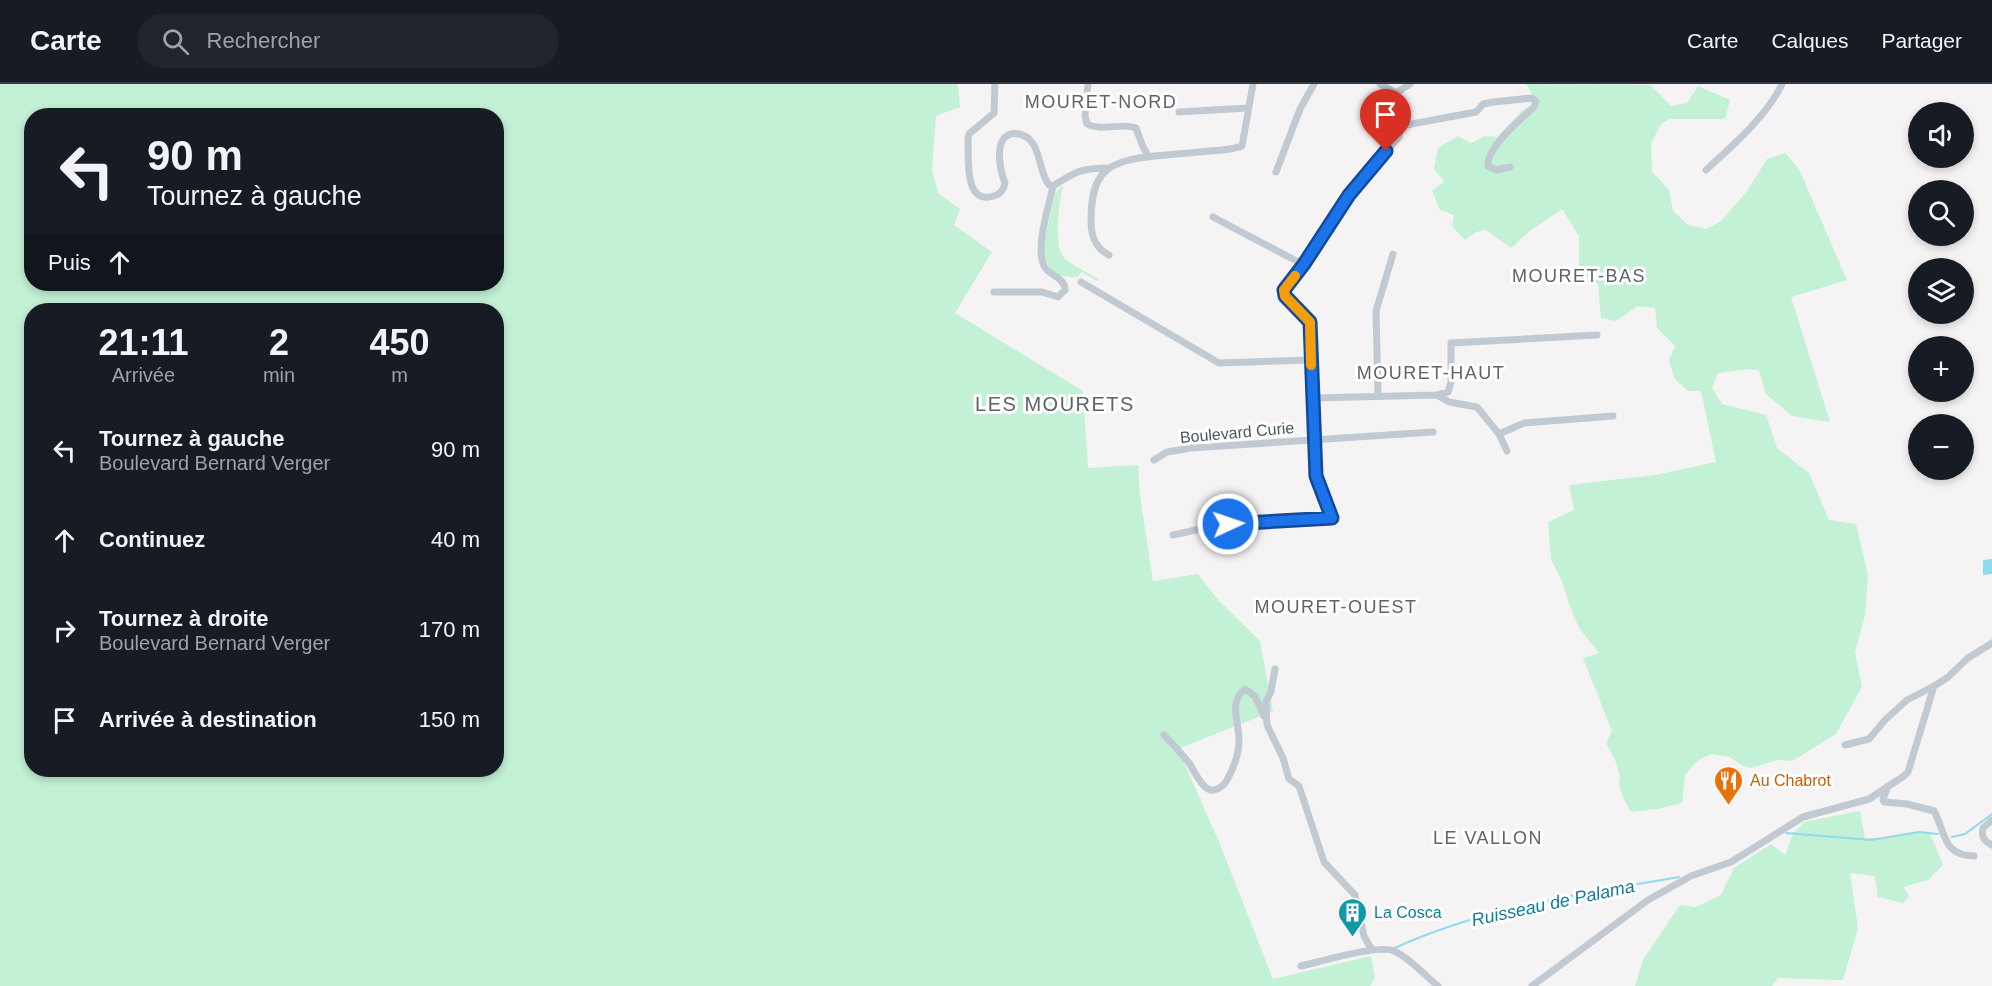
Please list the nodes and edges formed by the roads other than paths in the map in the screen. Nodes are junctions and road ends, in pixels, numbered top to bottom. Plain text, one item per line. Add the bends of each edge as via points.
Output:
1 (995, 84) edge
2 (1088, 84) edge
3 (1253, 84) edge
4 (1314, 84) edge
5 (1380, 84) edge
6 (1410, 84) edge
7 (1782, 84) edge
8 (1395, 93) junction
9 (1248, 108) junction
10 (1179, 112) dead end
11 (1401, 126) junction
12 (1149, 157) junction
13 (1509, 167) dead end
14 (1108, 168) junction
15 (1706, 170) dead end
16 (1276, 172) dead end
17 (1053, 186) junction
18 (1213, 217) dead end
19 (1393, 254) dead end
20 (1109, 255) dead end
21 (1304, 264) junction
22 (1081, 282) dead end
23 (994, 292) dead end
24 (1596, 335) dead end
25 (1311, 360) junction
26 (1437, 394) junction
27 (1378, 396) junction
28 (1313, 398) junction
29 (1613, 417) dead end
30 (1433, 432) dead end
31 (1499, 434) junction
32 (1315, 439) junction
33 (1507, 451) dead end
34 (1154, 460) dead end
35 (1173, 536) dead end
36 (1992, 643) edge
37 (1275, 669) dead end
38 (1934, 686) junction
39 (1267, 725) junction
40 (1164, 735) dead end
41 (1845, 745) dead end
42 (1888, 786) junction
43 (1992, 820) edge
44 (1992, 845) edge
45 (1974, 856) dead end
46 (1372, 950) junction
47 (1301, 966) dead end
48 (1438, 986) edge
49 (1532, 986) edge

1 - 17 street via 994,113 968,139 969,181 973,189 986,198 1002,192 1005,183 999,167 1000,146 1012,134 1032,142 1046,181
2 - 12 street via 1087,124 1098,128 1136,128
3 - 9 street
4 - 16 street via 1299,109
5 - 8 street
6 - 8 street
7 - 15 street via 1738,141
8 - 11 street via 1392,105
9 - 10 street
9 - 12 street via 1244,141 1238,148
11 - 13 street via 1476,112 1483,104 1492,102 1532,98 1536,101 1534,107 1493,148 1488,159 1488,166 1495,170
11 - 21 street via 1399,137 1349,195
12 - 14 street
14 - 17 street via 1078,171
14 - 20 street via 1091,201 1091,227 1095,244
17 - 23 street via 1041,255 1047,270 1065,284 1065,290 1058,297 1042,292
18 - 21 street
19 - 27 street via 1376,311
21 - 25 street via 1284,290 1285,296 1310,322
22 - 25 street via 1219,363
24 - 26 street via 1451,343 1451,382 1448,392
25 - 28 street
26 - 27 street
26 - 31 street via 1449,402 1477,407
27 - 28 street
28 - 32 street
29 - 31 street via 1524,423
30 - 32 street, Boulevard Curie
31 - 33 street
32 - 34 street, Boulevard Curie via 1191,448 1167,452
32 - 35 street via 1316,476 1332,518 1228,524
36 - 38 street
37 - 39 street via 1266,702
38 - 41 street via 1907,700 1869,739
38 - 42 street via 1908,772
39 - 40 street via 1255,696 1245,688 1236,699 1236,757 1226,782 1220,789 1212,790 1206,788
39 - 46 street via 1289,779 1299,786 1324,862 1355,895 1364,936
42 - 45 street via 1884,802 1930,809 1936,814 1948,846 1957,853
42 - 49 street via 1869,799 1803,817 1731,862 1691,876 1648,900
43 - 44 street via 1982,834
46 - 47 street
46 - 48 street via 1395,952

